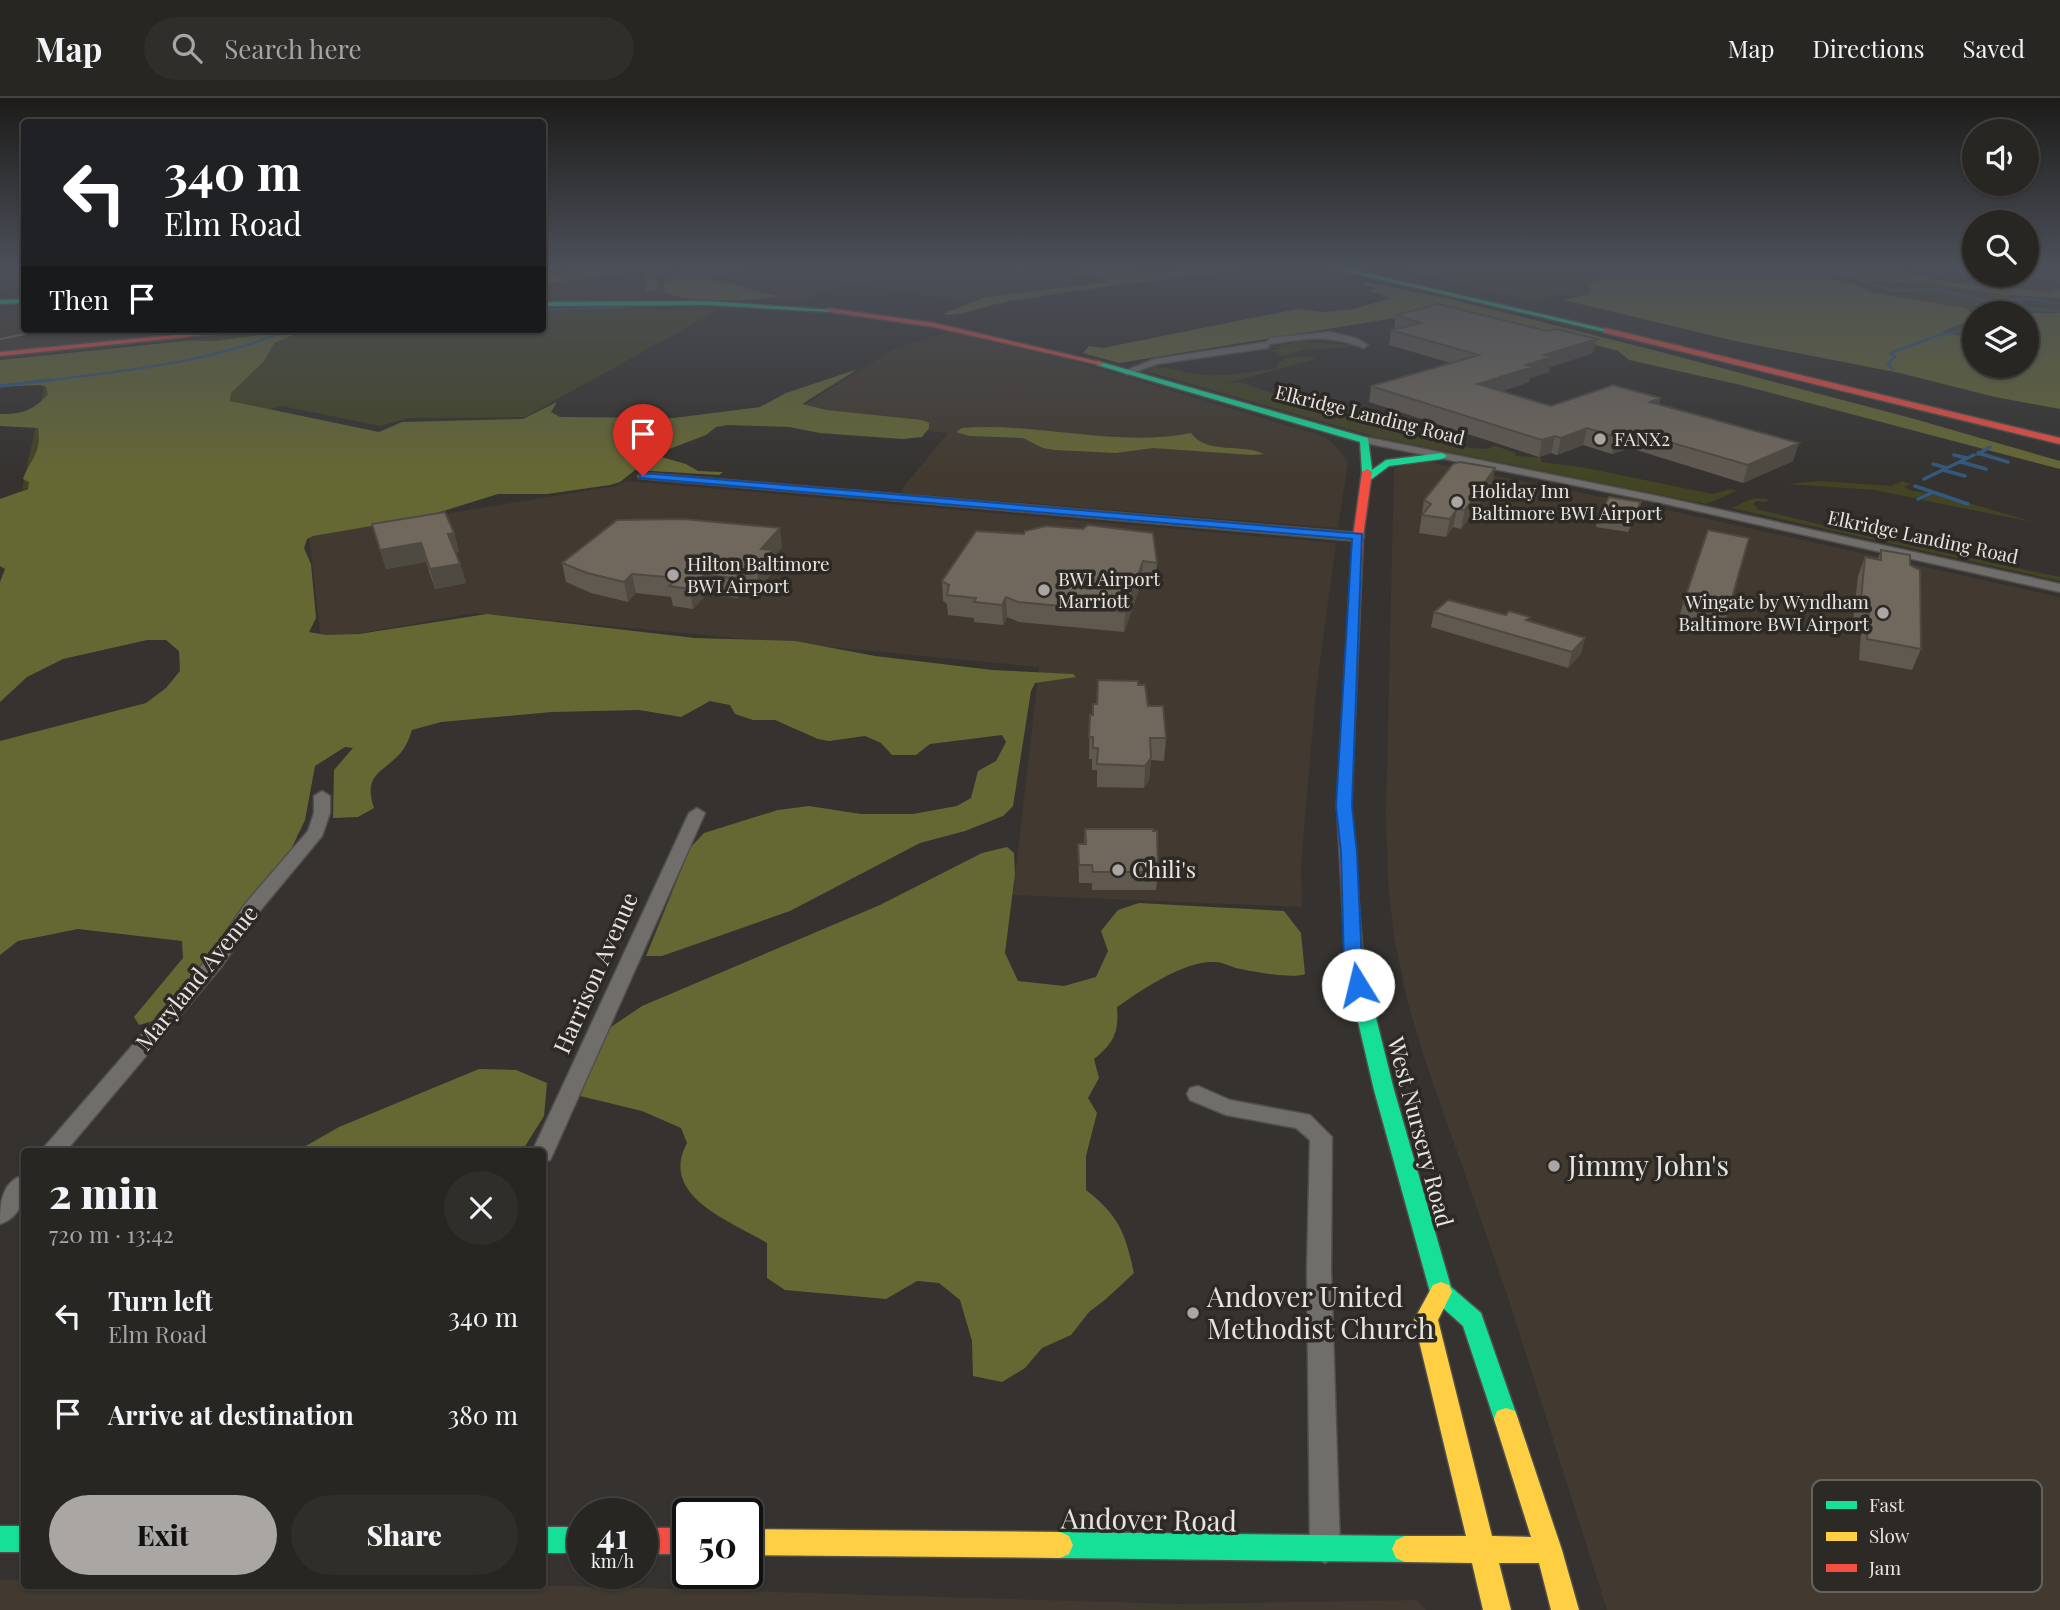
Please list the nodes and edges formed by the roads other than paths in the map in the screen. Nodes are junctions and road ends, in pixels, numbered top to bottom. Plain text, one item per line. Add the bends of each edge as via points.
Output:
1 (93, 338) edge
2 (101, 338) edge
3 (173, 338) edge
4 (995, 338) edge
5 (1302, 338) edge
6 (1345, 338) edge
7 (1632, 338) edge
8 (1636, 338) edge
9 (1678, 338) edge
10 (1269, 343) junction
11 (85, 346) junction
12 (0, 354) edge
13 (1765, 358) junction
14 (1127, 372) junction
15 (1998, 409) dead end
16 (1295, 420) junction
17 (2060, 428) edge
18 (1365, 440) junction
19 (2060, 442) edge
20 (2060, 455) edge
21 (1443, 456) junction
22 (1367, 475) junction
23 (643, 476) dead end
24 (1358, 537) junction
25 (2060, 588) edge
26 (322, 796) dead end
27 (697, 813) dead end
28 (1198, 1094) dead end
29 (54, 1148) edge
30 (545, 1148) edge
31 (21, 1188) edge
32 (0, 1215) edge
33 (1441, 1292) junction
34 (0, 1539) edge
35 (21, 1539) edge
36 (546, 1540) edge
37 (567, 1540) edge
38 (763, 1542) edge
39 (1325, 1548) junction
40 (1484, 1549) junction
41 (1549, 1550) junction
42 (1497, 1610) edge
43 (1565, 1610) edge

1 - 11 main road
2 - 11 main road
3 - 11 main road
4 - 14 main road, Elkridge Landing Road
5 - 10 street
6 - 10 street via 1364,345
7 - 20 main road
8 - 19 main road
9 - 13 main road
10 - 14 street via 1156,362
11 - 12 main road
13 - 15 main road
13 - 17 main road
14 - 16 main road, Elkridge Landing Road
16 - 18 main road, Elkridge Landing Road
16 - 22 main road via 1340,441
18 - 21 street, Elkridge Landing Road
18 - 22 main road, West Nursery Road
21 - 22 main road via 1395,460
21 - 25 street, Elkridge Landing Road
22 - 24 main road, West Nursery Road
23 - 24 street
24 - 33 main road, West Nursery Road via 1344,806 1353,963
26 - 29 street, Maryland Avenue via 316,832 215,962
27 - 30 street, Harrison Avenue
28 - 39 street via 1226,1107 1302,1121 1321,1137
31 - 32 street
33 - 40 main road via 1426,1320
33 - 41 main road via 1473,1320
34 - 35 main road
36 - 37 main road
38 - 39 main road, Andover Road
39 - 40 main road, Andover Road
40 - 41 main road, Andover Road
40 - 42 main road
41 - 43 main road

